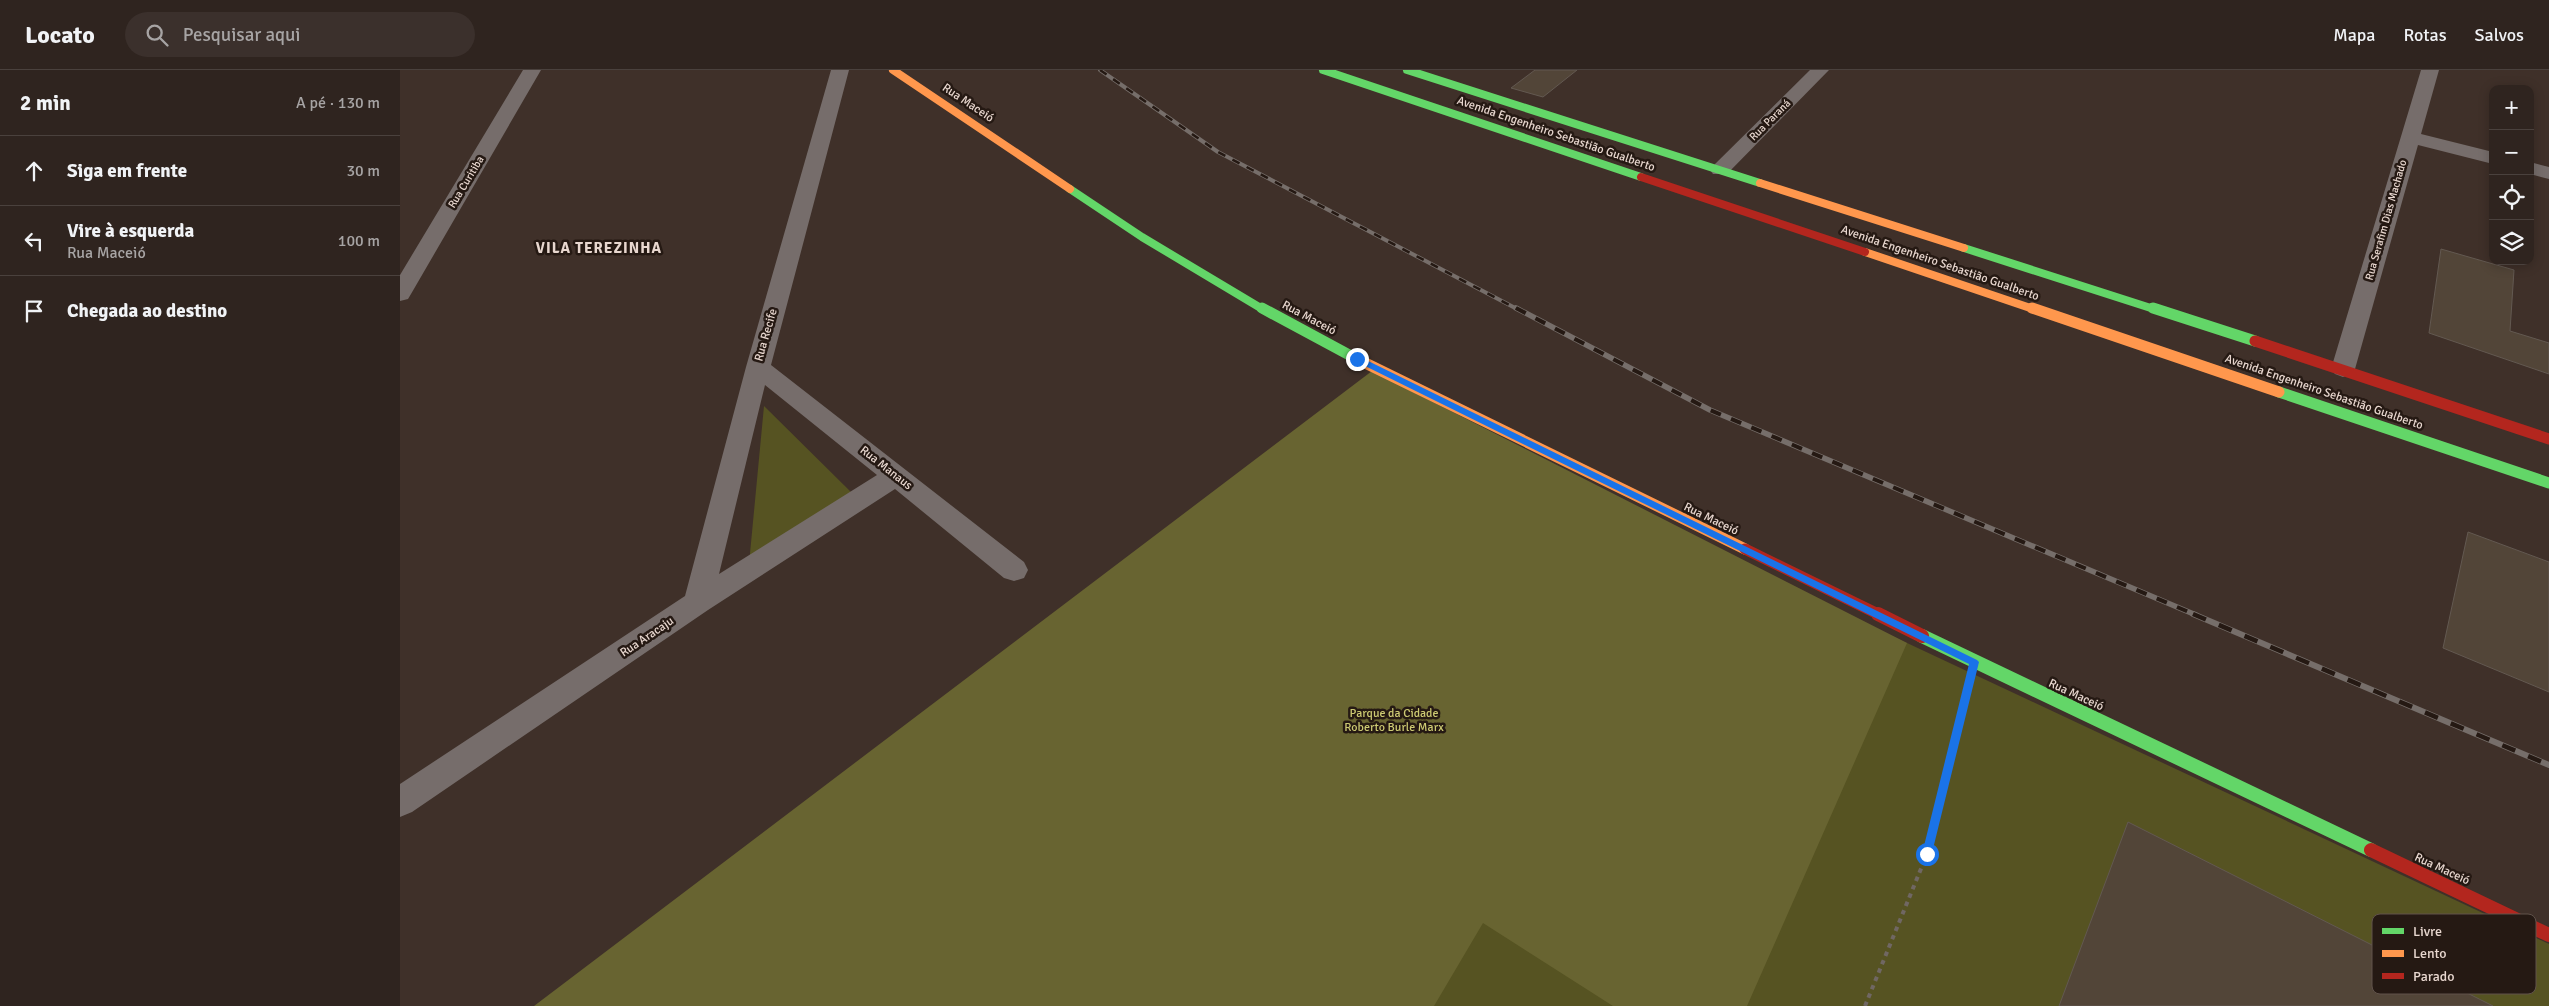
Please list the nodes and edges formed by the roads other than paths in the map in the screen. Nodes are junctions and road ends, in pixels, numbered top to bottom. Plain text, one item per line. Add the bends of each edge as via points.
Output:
1 (532, 70) edge
2 (840, 70) edge
3 (893, 70) edge
4 (1322, 70) edge
5 (1407, 70) edge
6 (1820, 70) edge
7 (2430, 70) edge
8 (2409, 137) junction
9 (2489, 157) edge
10 (2534, 169) edge
11 (1720, 170) junction
12 (2549, 173) edge
13 (400, 294) edge
14 (758, 367) junction
15 (2343, 370) junction
16 (2549, 439) edge
17 (896, 476) junction
18 (2549, 483) edge
19 (1014, 570) dead end
20 (698, 602) junction
21 (400, 802) edge
22 (2505, 914) edge
23 (2536, 929) edge
24 (2549, 935) edge

1 - 13 street, Rua Curitiba
2 - 14 street, Rua Recife
3 - 22 main road, Rua Maceió via 1134,232 1244,299 1366,363 1974,662
4 - 18 main road, Avenida Engenheiro Sebastião Gualberto
5 - 11 main road, Avenida Engenheiro Sebastião Gualberto
6 - 11 street, Rua Paraná
7 - 8 street, Rua Serafim Dias Machado
8 - 9 street
8 - 15 street, Rua Serafim Dias Machado
10 - 12 street
11 - 15 main road, Avenida Engenheiro Sebastião Gualberto
14 - 17 street, Rua Manaus
14 - 20 street, Rua Recife
15 - 16 main road, Avenida Engenheiro Sebastião Gualberto
17 - 19 street, Rua Manaus
17 - 20 street, Rua Aracaju
20 - 21 street, Rua Aracaju
23 - 24 main road, Rua Maceió

